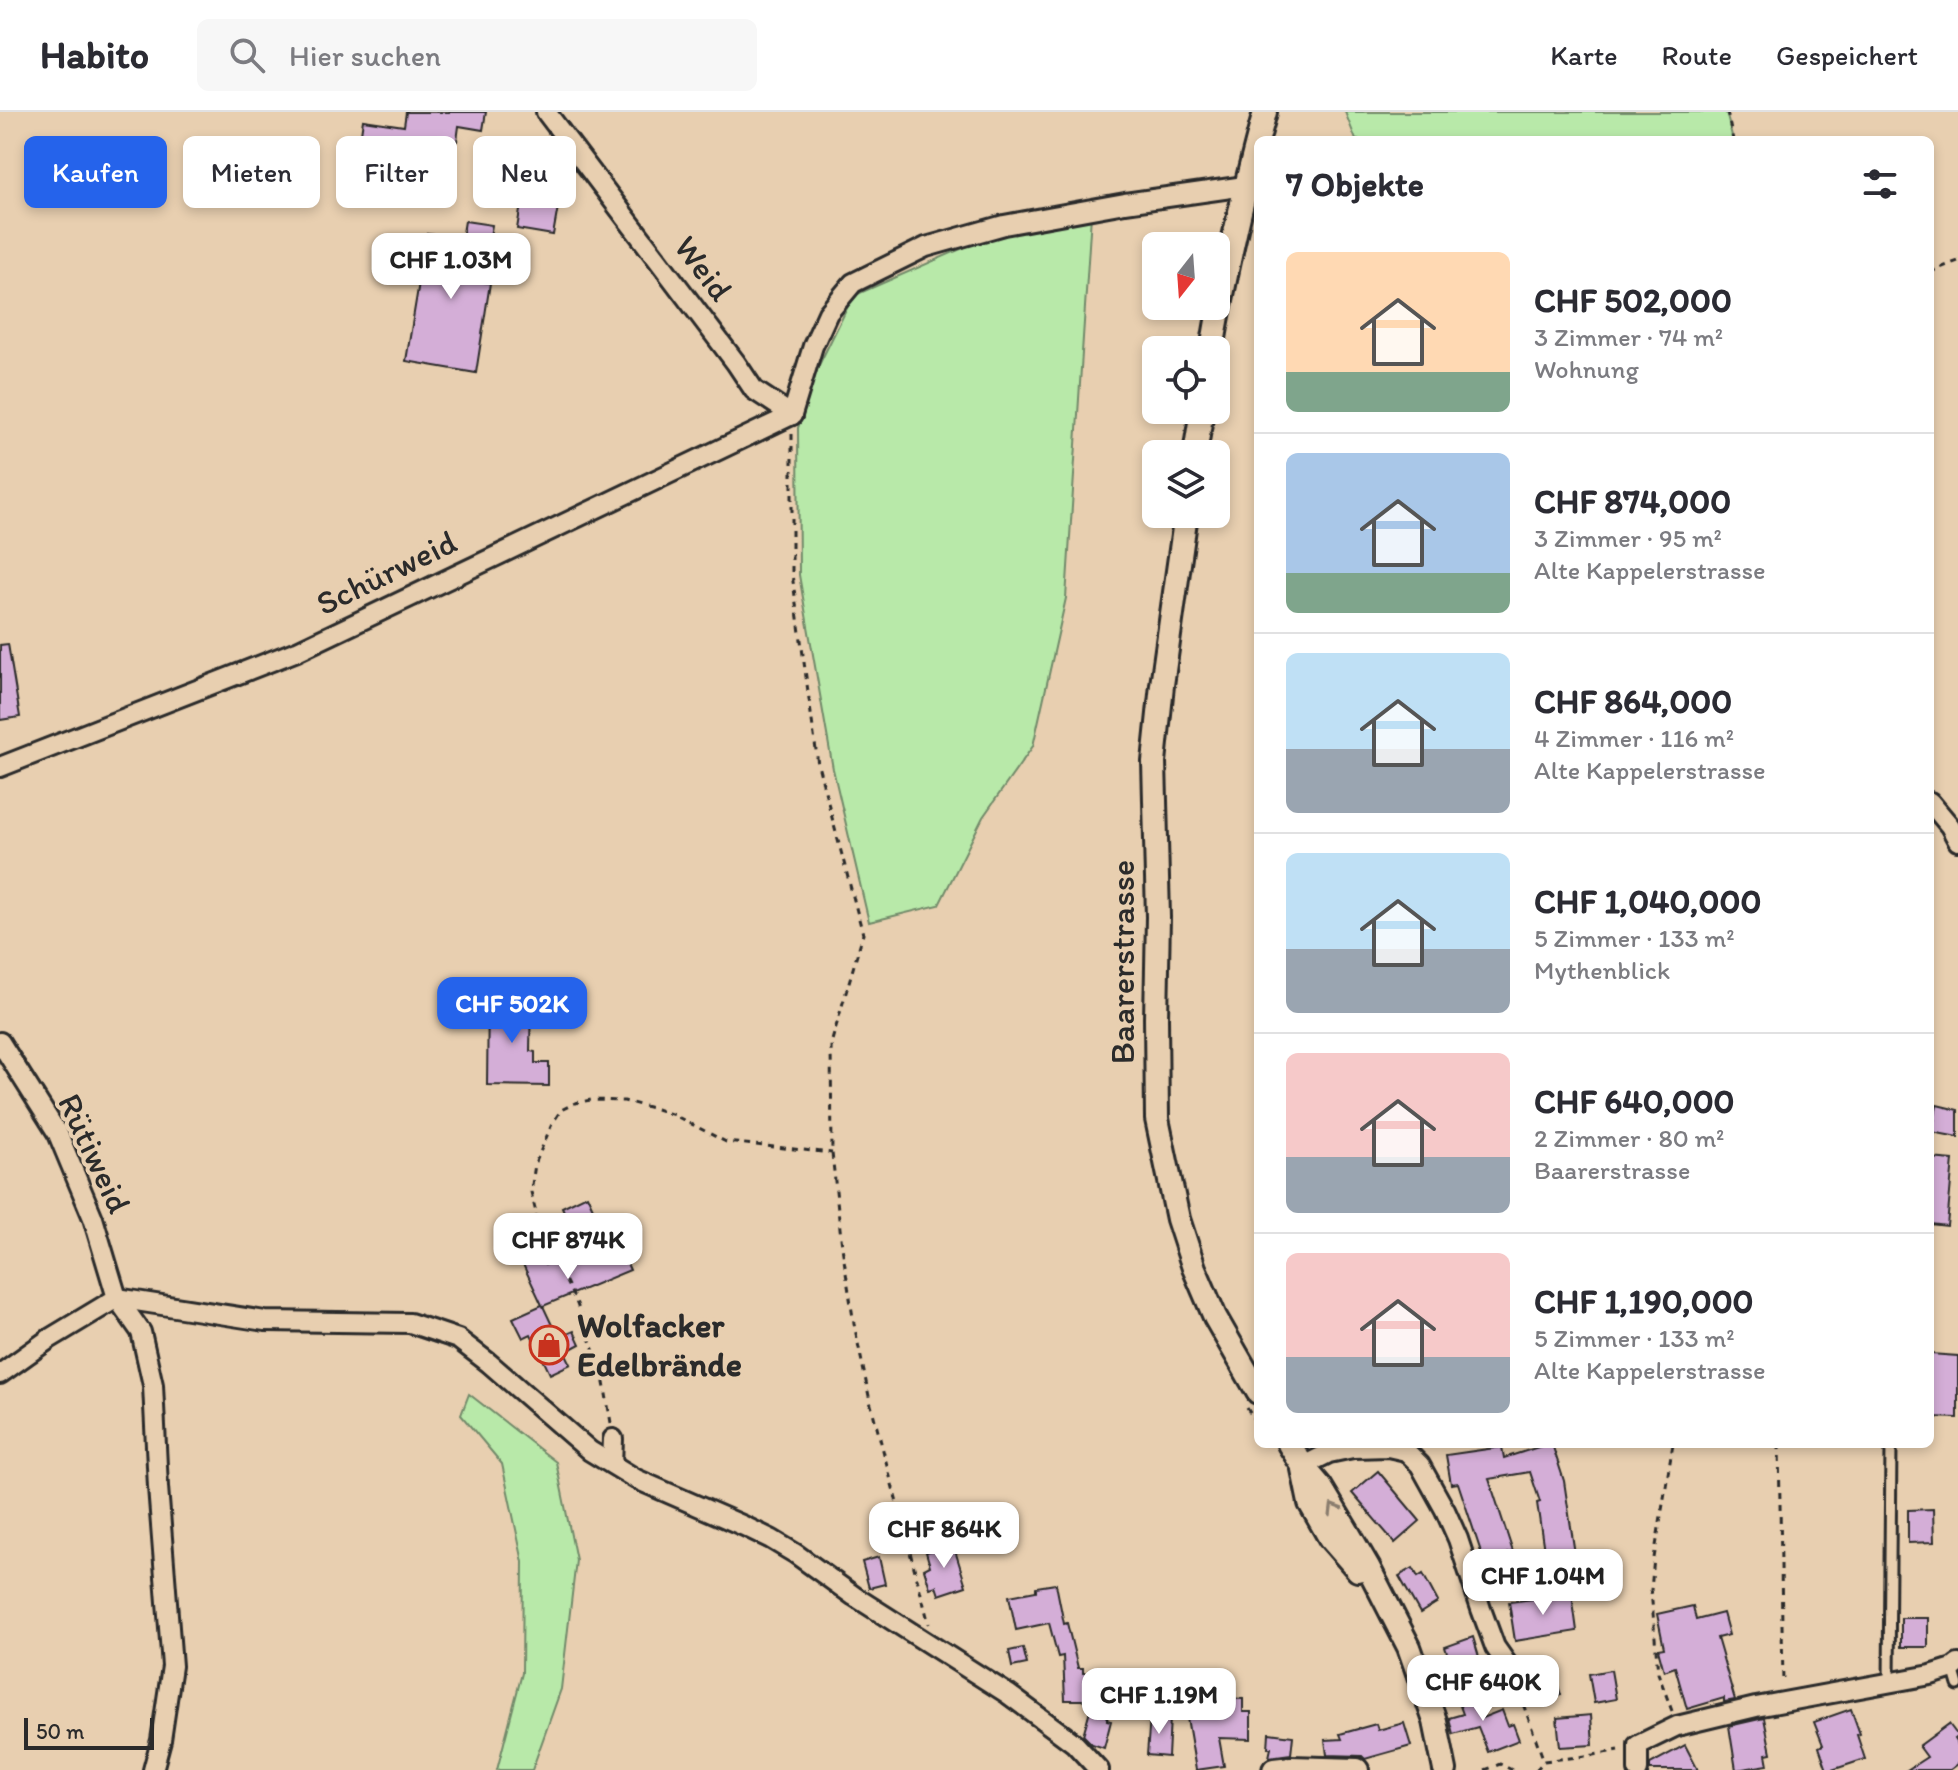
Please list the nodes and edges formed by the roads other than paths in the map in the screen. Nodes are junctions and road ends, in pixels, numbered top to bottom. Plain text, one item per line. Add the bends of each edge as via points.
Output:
1 (546, 112) edge
2 (1265, 112) edge
3 (1259, 136) edge
4 (1254, 153) edge
5 (1245, 186) junction
6 (1214, 336) edge
7 (792, 415) junction
8 (1184, 528) edge
9 (0, 767) edge
10 (1934, 807) edge
11 (1958, 841) edge
12 (0, 1042) edge
13 (117, 1298) junction
14 (0, 1374) edge
15 (1254, 1385) edge
16 (613, 1439) road end
17 (1292, 1448) edge
18 (1353, 1448) edge
19 (1392, 1448) edge
20 (1891, 1448) edge
21 (612, 1464) junction
22 (1303, 1466) junction
23 (1509, 1667) road end
24 (1956, 1672) edge
25 (1889, 1683) junction
26 (153, 1770) edge
27 (1099, 1770) edge
28 (1274, 1770) edge
29 (1357, 1770) edge
30 (1445, 1770) edge
31 (1638, 1770) edge

1 - 7 street, Weid via 754,390
2 - 3 street
4 - 5 street
5 - 6 street
5 - 7 street via 1004,225 926,247 853,283 828,313
7 - 9 street, Schürweid via 297,651
8 - 15 street, Baarerstrasse via 1154,762 1157,1119 1194,1268
10 - 11 street
12 - 13 street, Rütiweid via 58,1134 93,1218
13 - 14 street
13 - 21 street via 265,1321 410,1323 458,1339
13 - 26 street, Rütiweid via 141,1332 153,1385 172,1666
16 - 21 street
17 - 22 street
18 - 22 street
19 - 23 street via 1406,1451 1420,1465 1445,1510 1495,1647
20 - 25 lane
21 - 27 street via 771,1539 1008,1694 1074,1743
22 - 30 street via 1310,1503 1330,1538 1385,1601 1409,1647 1435,1721
24 - 25 street
25 - 31 street via 1677,1726 1638,1745
28 - 29 street

